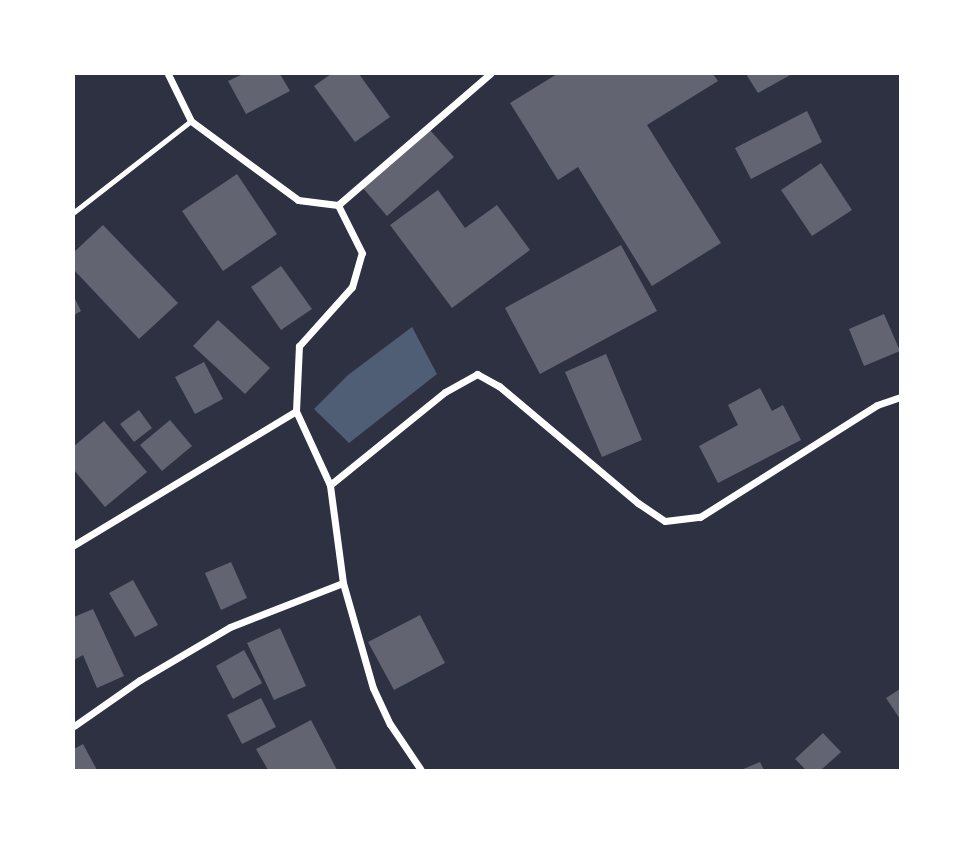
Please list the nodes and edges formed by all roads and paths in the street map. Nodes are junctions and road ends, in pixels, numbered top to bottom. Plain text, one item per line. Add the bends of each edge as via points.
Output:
1 (168, 74) edge
2 (490, 74) edge
3 (191, 121) junction
4 (338, 205) junction
5 (74, 212) edge
6 (901, 397) edge
7 (296, 411) junction
8 (330, 485) junction
9 (74, 545) edge
10 (343, 583) junction
11 (74, 726) edge
12 (421, 771) edge

1 - 3 street
2 - 4 street
3 - 4 street via 298,200
3 - 5 lane
4 - 7 street via 362,253 352,287 299,346
6 - 8 street via 877,405 700,517 665,521 499,386 477,374 445,392
7 - 8 street
7 - 9 street
8 - 10 street
10 - 11 street via 230,627
10 - 12 street via 373,688

